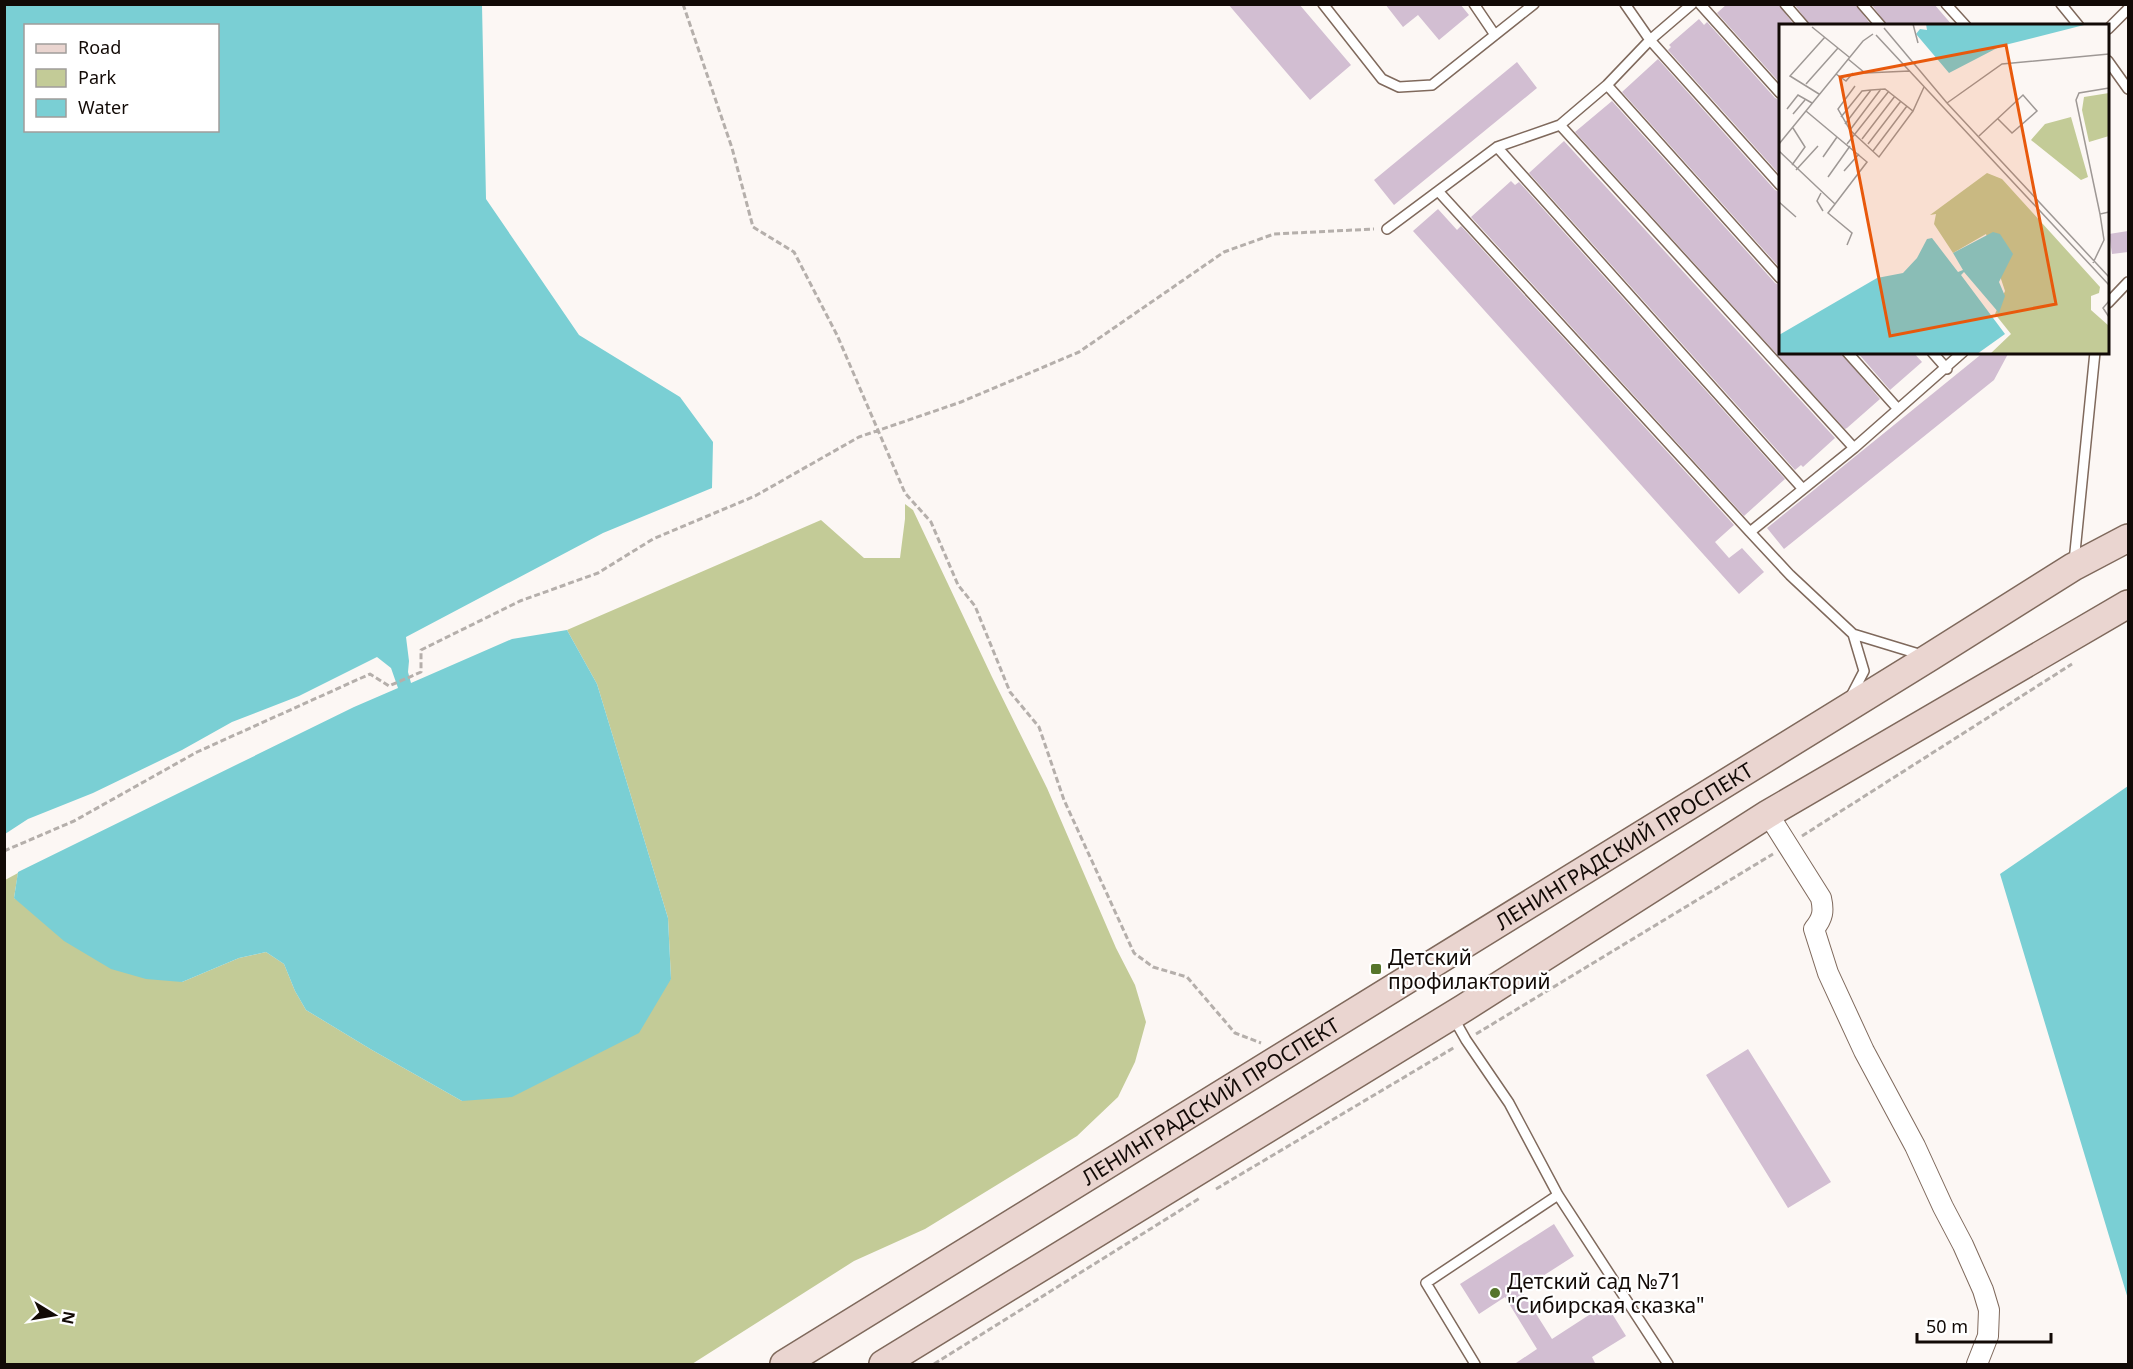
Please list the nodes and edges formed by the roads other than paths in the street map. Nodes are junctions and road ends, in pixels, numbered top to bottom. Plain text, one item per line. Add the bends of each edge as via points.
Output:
1 (1323, 4) edge
2 (1474, 4) edge
3 (1534, 4) edge
4 (1624, 4) edge
5 (1692, 4) edge
6 (1700, 4) edge
7 (1785, 4) edge
8 (1862, 4) edge
9 (1946, 4) edge
10 (2061, 4) edge
11 (2128, 9) edge
12 (1802, 24) edge
13 (1879, 24) edge
14 (1964, 24) edge
15 (2077, 24) edge
16 (2109, 28) edge
17 (1495, 35) junction
18 (1650, 40) junction
19 (2109, 62) edge
20 (1607, 85) junction
21 (2128, 89) edge
22 (1779, 92) edge
23 (1560, 125) junction
24 (1497, 147) junction
25 (1779, 184) edge
26 (1438, 191) junction
27 (1387, 229) road end
28 (1779, 277) edge
29 (2128, 282) edge
30 (2109, 302) edge
31 (1849, 354) edge
32 (1934, 354) edge
33 (1961, 354) edge
34 (2095, 354) edge
35 (1947, 369) junction
36 (1898, 409) junction
37 (1854, 448) junction
38 (1802, 488) junction
39 (1750, 532) junction
40 (2128, 538) edge
41 (2073, 567) junction
42 (2128, 604) edge
43 (1853, 634) junction
44 (1930, 657) junction
45 (1844, 711) junction
46 (1768, 814) junction
47 (1452, 1015) junction
48 (1558, 1195) junction
49 (784, 1365) edge
50 (883, 1365) edge
51 (1475, 1365) edge
52 (1668, 1365) edge
53 (1977, 1365) edge

1 - 17 lane via 1382,79 1399,87 1432,85
2 - 17 lane
3 - 17 lane
4 - 18 lane
5 - 18 lane
6 - 22 lane
7 - 12 lane
8 - 13 lane
9 - 14 lane
10 - 15 lane
11 - 16 lane
18 - 20 lane
18 - 25 lane
19 - 21 lane
20 - 23 lane
20 - 28 lane
23 - 24 lane
23 - 37 lane
24 - 26 lane
24 - 38 lane
26 - 27 lane
26 - 39 lane
29 - 30 lane
31 - 36 lane
32 - 35 lane
33 - 35 lane
34 - 41 lane
35 - 36 lane
36 - 37 lane
37 - 38 lane
38 - 39 lane
39 - 43 lane via 1790,576
40 - 41 main road, ЛЕНИНГРАДСКИЙ ПРОСПЕКТ
41 - 44 main road, ЛЕНИНГРАДСКИЙ ПРОСПЕКТ
42 - 46 main road
43 - 44 lane
43 - 45 lane via 1864,671
44 - 45 main road, ЛЕНИНГРАДСКИЙ ПРОСПЕКТ
45 - 49 main road, ЛЕНИНГРАДСКИЙ ПРОСПЕКТ
46 - 47 main road
46 - 53 street via 1821,898 1824,911 1814,929 1828,973 1983,1290 1989,1310 1988,1336
47 - 48 lane via 1509,1103
47 - 50 main road
48 - 51 lane via 1426,1282
48 - 52 lane

